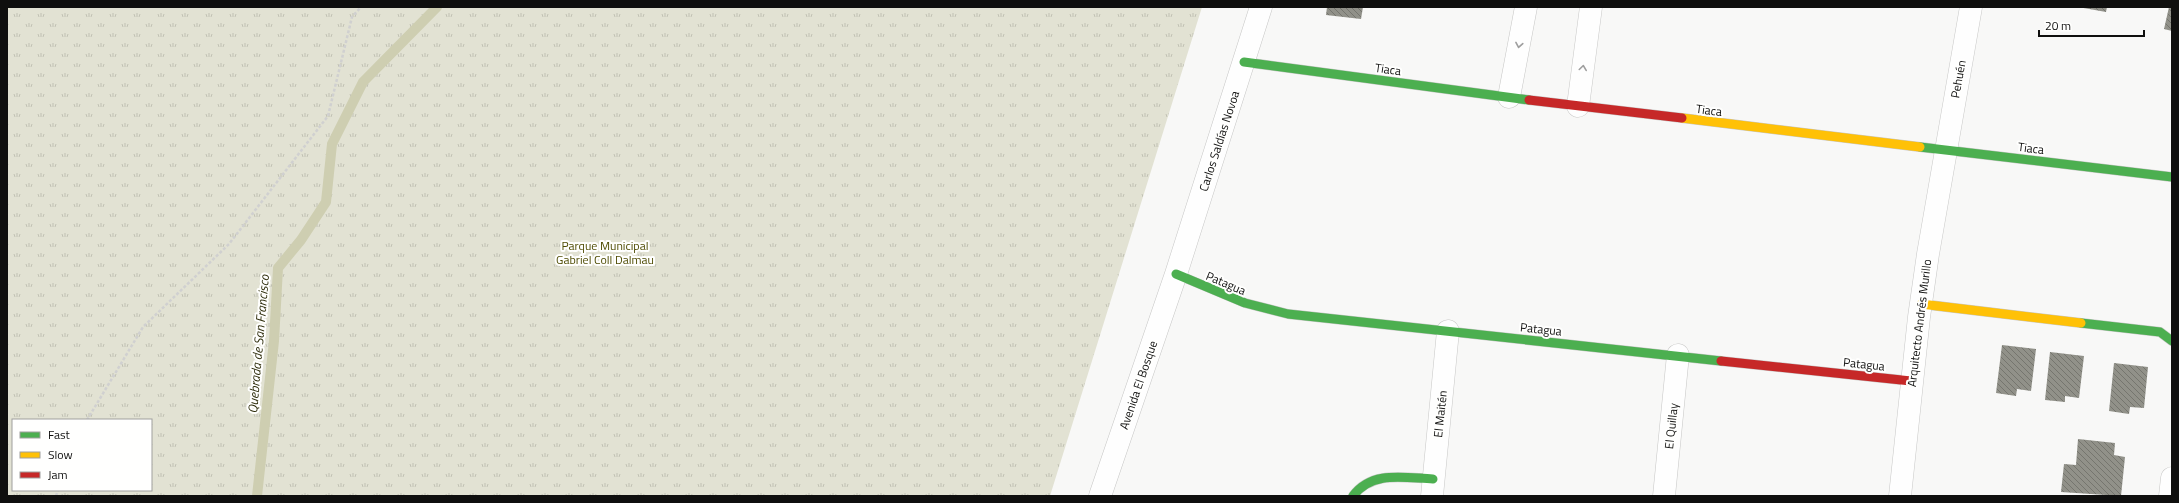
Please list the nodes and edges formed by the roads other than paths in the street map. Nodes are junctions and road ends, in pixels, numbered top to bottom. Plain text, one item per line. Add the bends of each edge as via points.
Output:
1 (1261, 7) edge
2 (1526, 7) edge
3 (1591, 7) edge
4 (1971, 7) edge
5 (1244, 62) junction
6 (1509, 97) junction
7 (1578, 106) junction
8 (1945, 150) junction
9 (2172, 177) edge
10 (1176, 274) junction
11 (1921, 304) junction
12 (1448, 331) junction
13 (2172, 341) edge
14 (1678, 355) junction
15 (1912, 381) junction
16 (2172, 478) edge
17 (1433, 488) edge
18 (1100, 496) edge
19 (1353, 496) edge
20 (1664, 496) edge
21 (1900, 496) edge
22 (2170, 496) edge

1 - 5 street, Carlos Saldías Novoa
2 -> 6 street
7 -> 3 street
4 - 8 street, Pehuén
5 - 6 street, Tiaca
5 - 10 street, Carlos Saldías Novoa
6 - 7 street, Tiaca
7 - 8 street, Tiaca
8 - 9 street, Tiaca
8 - 11 street, Arquitecto Andrés Murillo
10 - 12 street, Patagua via 1263,310
10 - 18 street, Avenida El Bosque
11 - 13 street via 2160,332
11 - 15 street, Arquitecto Andrés Murillo
12 - 14 street, Patagua
12 - 17 street, El Maitén
14 - 15 street, Patagua
14 - 20 street, El Quillay
15 - 21 street, Arquitecto Andrés Murillo
16 - 22 street
17 - 19 street via 1374,480 1363,485

